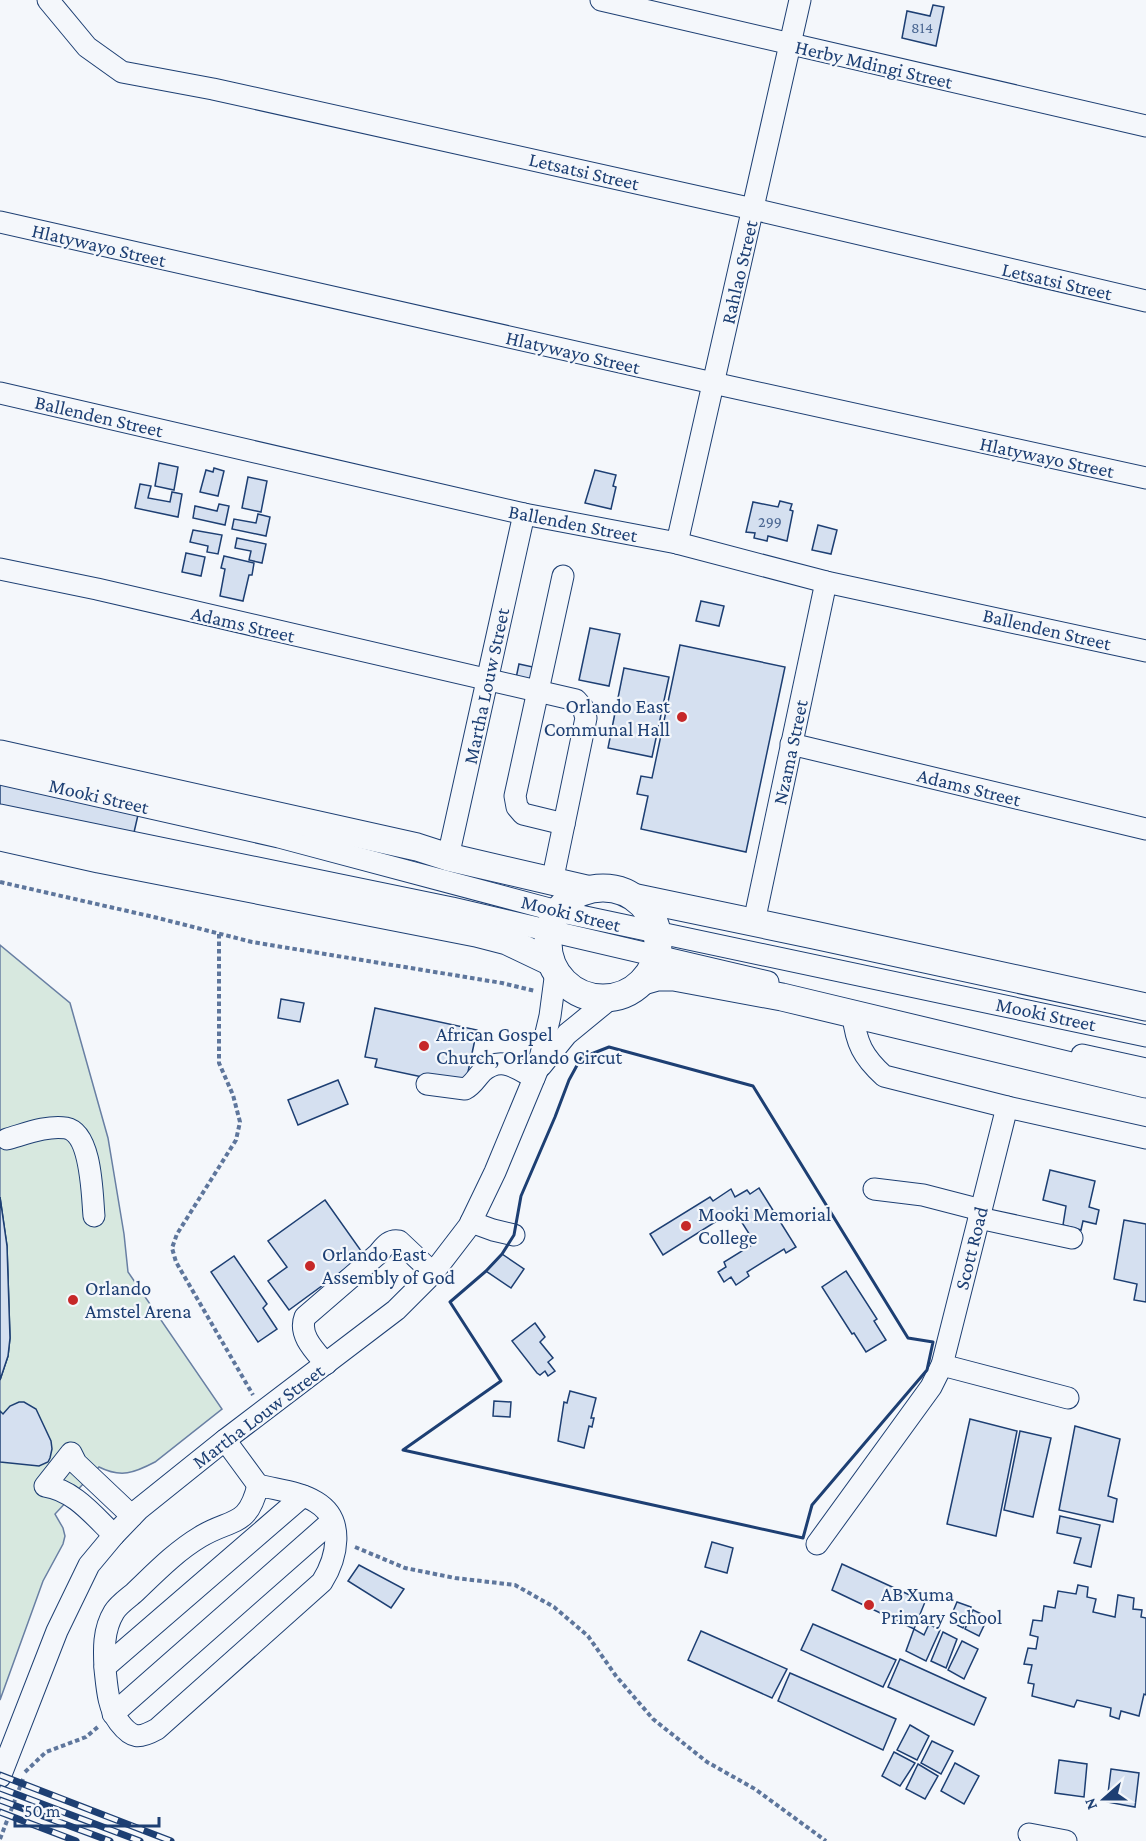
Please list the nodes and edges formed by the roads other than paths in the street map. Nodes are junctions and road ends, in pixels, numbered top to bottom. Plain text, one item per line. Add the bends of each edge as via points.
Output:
1 (48, 0) edge
2 (602, 0) edge
3 (800, 0) edge
4 (790, 45) junction
5 (1146, 126) edge
6 (753, 209) junction
7 (0, 222) edge
8 (1146, 301) edge
9 (713, 383) junction
10 (0, 393) edge
11 (1146, 478) edge
12 (524, 514) junction
13 (677, 543) junction
14 (0, 569) edge
15 (563, 576) dead end
16 (826, 582) junction
17 (1146, 651) edge
18 (486, 680) junction
19 (538, 692) junction
20 (791, 744) junction
21 (0, 754) edge
22 (0, 774) edge
23 (0, 815) edge
24 (564, 824) junction
25 (1146, 829) edge
26 (0, 837) edge
27 (448, 857) junction
28 (552, 882) junction
29 (586, 889) junction
30 (637, 898) junction
31 (553, 921) junction
32 (754, 922) junction
33 (657, 945) junction
34 (554, 967) junction
35 (643, 981) junction
36 (611, 998) junction
37 (1146, 1007) edge
38 (853, 1015) junction
39 (1146, 1036) edge
40 (1146, 1069) edge
41 (536, 1074) junction
42 (427, 1084) dead end
43 (1146, 1084) edge
44 (1007, 1107) junction
45 (1146, 1138) edge
46 (7, 1139) dead end
47 (874, 1189) dead end
48 (980, 1214) junction
49 (94, 1216) dead end
50 (471, 1222) junction
51 (514, 1235) dead end
52 (1072, 1238) dead end
53 (433, 1273) junction
54 (326, 1364) junction
55 (942, 1365) junction
56 (1068, 1398) dead end
57 (225, 1440) junction
58 (258, 1485) junction
59 (303, 1496) junction
60 (132, 1516) junction
61 (335, 1531) junction
62 (114, 1535) junction
63 (817, 1544) dead end
64 (105, 1666) junction
65 (113, 1714) junction
66 (0, 1777) edge
67 (1029, 1834) dead end
68 (1066, 1841) edge

1 - 6 street, Letsatsi Street via 87,47 122,72
2 - 4 street, Herby Mdingi Street
3 - 4 street, Rahlao Street
4 - 5 street, Herby Mdingi Street
4 - 6 street, Rahlao Street
6 - 8 street, Letsatsi Street
6 - 9 street, Rahlao Street
7 - 9 street, Hlatywayo Street
9 - 11 street, Hlatywayo Street
9 - 13 street, Rahlao Street
10 - 12 street, Ballenden Street
12 - 13 street, Ballenden Street
12 - 18 street, Martha Louw Street
13 - 16 street, Ballenden Street
14 - 18 street, Adams Street
15 - 19 street
16 - 17 street, Ballenden Street
16 - 20 street, Nzama Street
18 - 19 street, Adams Street
18 - 27 street, Martha Louw Street
19 - 24 street, Adams Street via 576,700 586,718
19 - 24 street via 515,796 517,807 523,814
20 - 25 street, Adams Street
20 - 32 street, Nzama Street
21 - 27 main road, Mooki Street
22 - 31 street, Mooki Street via 279,837
23 - 31 street, Mooki Street via 452,908
24 - 28 street, Adams Street
26 - 34 main road via 476,933 507,941
27 - 28 main road, Mooki Street
28 - 29 main road, Mooki Street
29 - 30 main road, Mooki Street via 604,888
29 - 31 main road via 570,898
30 - 32 main road, Mooki Street
30 - 33 main road via 654,920
31 - 33 street, Mooki Street
31 - 34 main road via 548,947
32 - 37 main road, Mooki Street
33 - 35 main road via 652,970
33 - 39 street, Mooki Street
33 - 40 street, Mooki Street
34 - 36 main road via 566,984 579,993
34 - 41 street, Martha Louw Street via 550,1016
35 - 36 main road via 629,992
35 - 38 main road via 674,977
36 - 41 street, Martha Louw Street via 567,1034
38 - 43 main road
38 - 44 street via 858,1044 884,1076
41 - 42 street via 504,1063 490,1065 465,1089
41 - 50 street, Martha Louw Street
44 - 45 street
44 - 48 street, Scott Road
46 - 49 street via 46,1129 73,1131 86,1152
47 - 48 street via 923,1195
48 - 52 street
48 - 55 street, Scott Road
50 - 51 street
50 - 53 street, Martha Louw Street
53 - 54 street, Martha Louw Street via 396,1310
53 - 54 street via 399,1241 387,1244 305,1317 304,1335
54 - 57 street, Martha Louw Street
55 - 56 street
55 - 63 street, Scott Road via 931,1388
57 - 58 street
57 - 60 street, Martha Louw Street
58 - 59 street
58 - 64 street via 254,1503 244,1516 178,1551 114,1611 105,1636
59 - 61 street via 326,1510
59 - 64 street
60 - 62 street, Martha Louw Street
60 - 62 street via 76,1463 71,1453 45,1486 74,1498
61 - 65 street
61 - 65 street via 330,1569 322,1582 157,1729 135,1736
62 - 66 street, Martha Louw Street via 89,1565 57,1631
64 - 65 street
67 - 68 street

